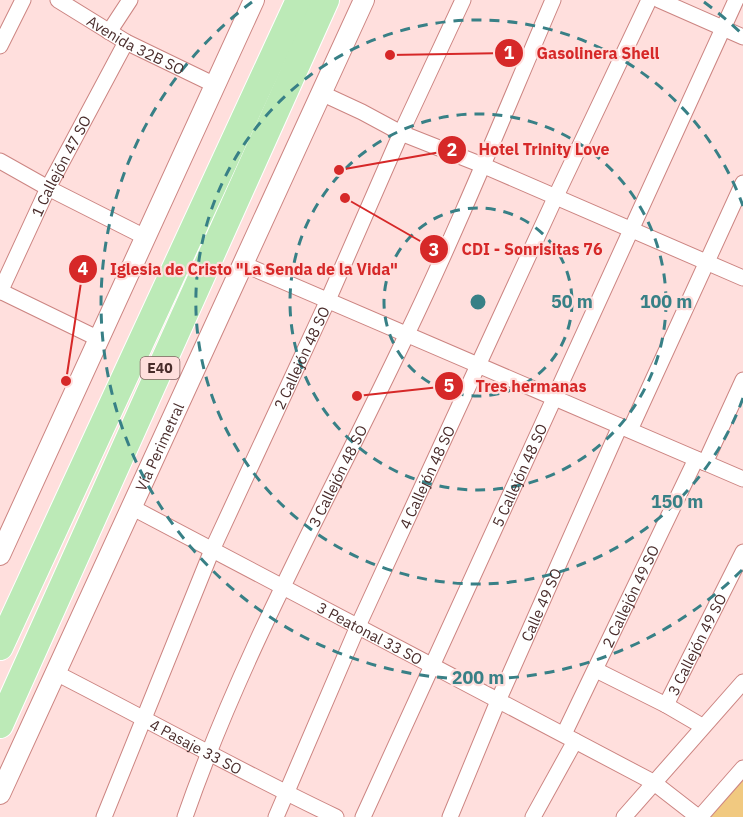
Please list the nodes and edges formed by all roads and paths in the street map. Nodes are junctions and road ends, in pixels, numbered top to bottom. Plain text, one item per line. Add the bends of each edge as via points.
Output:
1 (23, 0) edge
2 (58, 0) edge
3 (130, 0) edge
4 (254, 0) edge
5 (299, 0) edge
6 (326, 0) edge
7 (364, 0) edge
8 (463, 0) edge
9 (553, 0) edge
10 (649, 0) edge
11 (659, 0) edge
12 (736, 0) edge
13 (724, 28) junction
14 (109, 32) junction
15 (743, 37) edge
16 (126, 42) junction
17 (0, 46) edge
18 (215, 85) junction
19 (321, 93) junction
20 (401, 133) junction
21 (0, 161) edge
22 (482, 165) junction
23 (743, 183) edge
24 (48, 188) junction
25 (556, 196) junction
26 (631, 230) junction
27 (145, 237) junction
28 (706, 263) junction
29 (243, 264) junction
30 (743, 279) edge
31 (0, 291) edge
32 (328, 300) junction
33 (407, 335) junction
34 (99, 339) junction
35 (479, 365) junction
36 (743, 380) edge
37 (553, 397) junction
38 (625, 428) junction
39 (701, 461) junction
40 (743, 479) edge
41 (133, 508) junction
42 (212, 550) junction
43 (743, 552) edge
44 (0, 555) edge
45 (283, 587) junction
46 (358, 626) junction
47 (0, 647) edge
48 (432, 665) junction
49 (596, 670) junction
50 (56, 673) junction
51 (743, 682) edge
52 (498, 701) junction
53 (666, 705) junction
54 (144, 718) junction
55 (0, 725) edge
56 (702, 726) junction
57 (569, 738) junction
58 (208, 754) junction
59 (743, 768) edge
60 (653, 782) junction
61 (286, 793) junction
62 (0, 794) edge
63 (104, 817) edge
64 (186, 817) edge
65 (276, 817) edge
66 (336, 817) edge
67 (363, 817) edge
68 (450, 817) edge
69 (533, 817) edge
70 (624, 817) edge
71 (699, 817) edge

1 - 17 street
2 - 14 street, Avenida 32B SO
3 - 14 street
4 - 18 street
5 - 47 highway, E40
6 - 55 highway, Vía Perimetral / E40
7 - 19 street, Vía Perimetral / E40
8 - 20 street, 2 Callejón 48 SO
9 - 22 street, 3 Callejón 48 SO
10 - 25 street, 4 Callejón 48 SO
11 - 13 street
12 - 13 street, 5 Callejón 48 SO
13 - 15 street
13 - 26 street, 5 Callejón 48 SO
14 - 16 street, Avenida 32B SO
16 - 18 street, Avenida 32B SO
16 - 24 street, 1 Callejón 47 SO
18 - 27 street
19 - 20 street
19 - 29 street, Vía Perimetral / E40
20 - 22 street
20 - 32 street, 2 Callejón 48 SO
21 - 24 street
22 - 25 street
22 - 33 street, 3 Callejón 48 SO
23 - 28 street, Calle 49 SO
24 - 27 street
24 - 31 street, 1 Callejón 47 SO
25 - 26 street
25 - 35 street, 4 Callejón 48 SO
26 - 28 street
26 - 37 street, 5 Callejón 48 SO
27 - 34 street
28 - 30 street
28 - 38 street, Calle 49 SO
29 - 32 street
29 - 41 street, Vía Perimetral / E40
31 - 34 street
32 - 33 street
32 - 42 street, 2 Callejón 48 SO
33 - 35 street
33 - 45 street, 3 Callejón 48 SO
34 - 44 street
35 - 37 street
35 - 46 street, 4 Callejón 48 SO
36 - 39 street, 2 Callejón 49 SO
37 - 38 street
37 - 48 street, 5 Callejón 48 SO
38 - 39 street
38 - 52 street, Calle 49 SO
39 - 40 street
39 - 49 street, 2 Callejón 49 SO
41 - 42 street, 3 Peatonal 33 SO
41 - 50 street, Vía Perimetral / E40
42 - 45 street, 3 Peatonal 33 SO
42 - 54 street, 2 Callejón 48 SO
43 - 53 street, 3 Callejón 49 SO
45 - 46 street, 3 Peatonal 33 SO
45 - 58 street, 3 Callejón 48 SO
46 - 48 street, 3 Peatonal 33 SO
46 - 61 street, 4 Callejón 48 SO
48 - 52 street, 3 Peatonal 33 SO
48 - 67 street, 5 Callejón 48 SO
49 - 53 street
49 - 57 street, 2 Callejón 49 SO
50 - 54 street, 4 Pasaje 33 SO
50 - 62 street, Vía Perimetral / E40
51 - 56 street
52 - 57 street, 3 Peatonal 33 SO
52 - 68 street, Calle 49 SO
53 - 56 street
54 - 58 street, 4 Pasaje 33 SO
54 - 63 street, 2 Callejón 48 SO
56 - 60 street
57 - 60 street, 3 Peatonal 33 SO
57 - 69 street, 2 Callejón 49 SO
58 - 61 street, 4 Pasaje 33 SO
58 - 64 street, 3 Callejón 48 SO
59 - 71 street
60 - 70 street
60 - 71 street, 3 Peatonal 33 SO
61 - 65 street, 4 Callejón 48 SO
61 - 66 street, 4 Pasaje 33 SO

